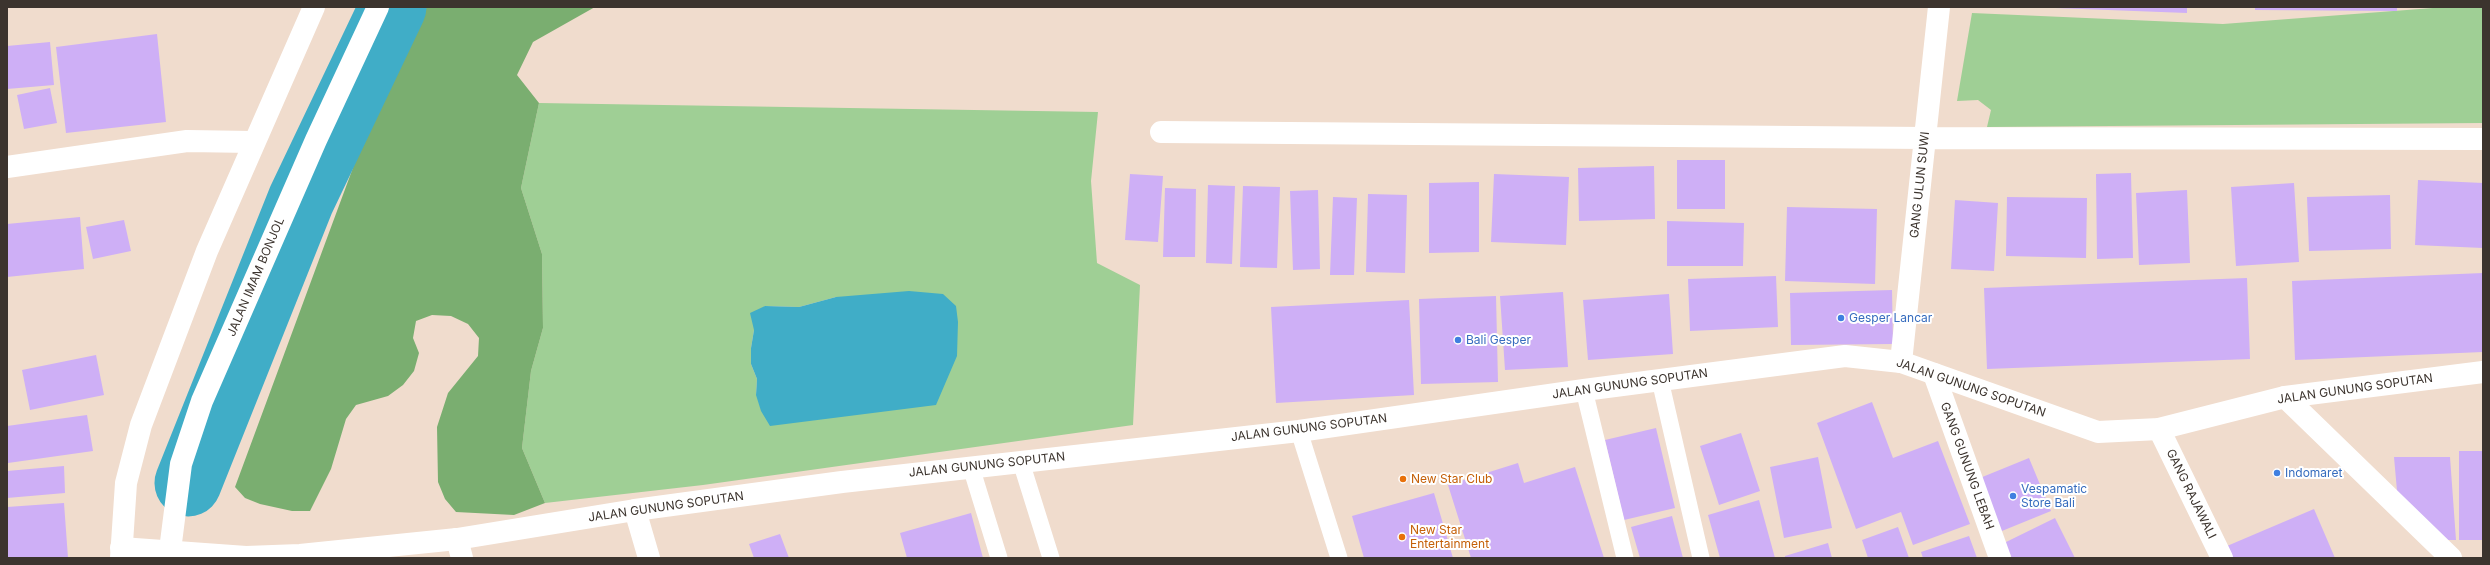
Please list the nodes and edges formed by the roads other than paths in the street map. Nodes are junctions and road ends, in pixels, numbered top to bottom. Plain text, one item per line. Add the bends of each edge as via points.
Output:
1 (314, 7) edge
2 (378, 7) edge
3 (1939, 7) edge
4 (1161, 132) dead end
5 (1926, 138) junction
6 (2483, 139) edge
7 (253, 142) junction
8 (7, 167) edge
9 (1901, 362) junction
10 (2483, 372) edge
11 (1934, 374) junction
12 (1660, 380) junction
13 (1584, 390) junction
14 (2285, 397) junction
15 (2159, 429) junction
16 (1299, 431) junction
17 (1022, 462) junction
18 (971, 467) junction
19 (635, 510) junction
20 (459, 549) edge
21 (121, 553) edge
22 (169, 555) edge
23 (649, 558) edge
24 (999, 558) edge
25 (1051, 558) edge
26 (1339, 558) edge
27 (1625, 558) edge
28 (1701, 558) edge
29 (2000, 558) edge
30 (2222, 558) edge
31 (2451, 558) edge

1 - 7 main road
2 - 22 main road, JALAN IMAM BONJOL via 316,140 202,401 181,464
3 - 5 main road, GANG ULUN SUWI
4 - 5 main road
5 - 6 main road
5 - 9 main road, GANG ULUN SUWI
7 - 8 main road via 187,141
7 - 21 main road via 207,251 137,437 126,483
9 - 11 main road, JALAN GUNUNG SOPUTAN
9 - 12 main road, JALAN GUNUNG SOPUTAN via 1845,356
10 - 14 main road, JALAN GUNUNG SOPUTAN
11 - 15 main road, JALAN GUNUNG SOPUTAN via 2098,432
11 - 29 main road, GANG GUNUNG LEBAH
12 - 13 main road, JALAN GUNUNG SOPUTAN
12 - 28 lane
13 - 16 main road, JALAN GUNUNG SOPUTAN
13 - 27 lane
14 - 15 main road, JALAN GUNUNG SOPUTAN
14 - 31 main road
15 - 30 main road, GANG RAJAWALI
16 - 17 main road, JALAN GUNUNG SOPUTAN
16 - 26 lane
17 - 18 main road, JALAN GUNUNG SOPUTAN
17 - 25 lane
18 - 19 main road, JALAN GUNUNG SOPUTAN
18 - 24 lane
19 - 20 main road, JALAN GUNUNG SOPUTAN
19 - 23 main road
20 - 22 main road, JALAN GUNUNG SOPUTAN via 246,557
21 - 22 main road, JALAN GUNUNG SOPUTAN

